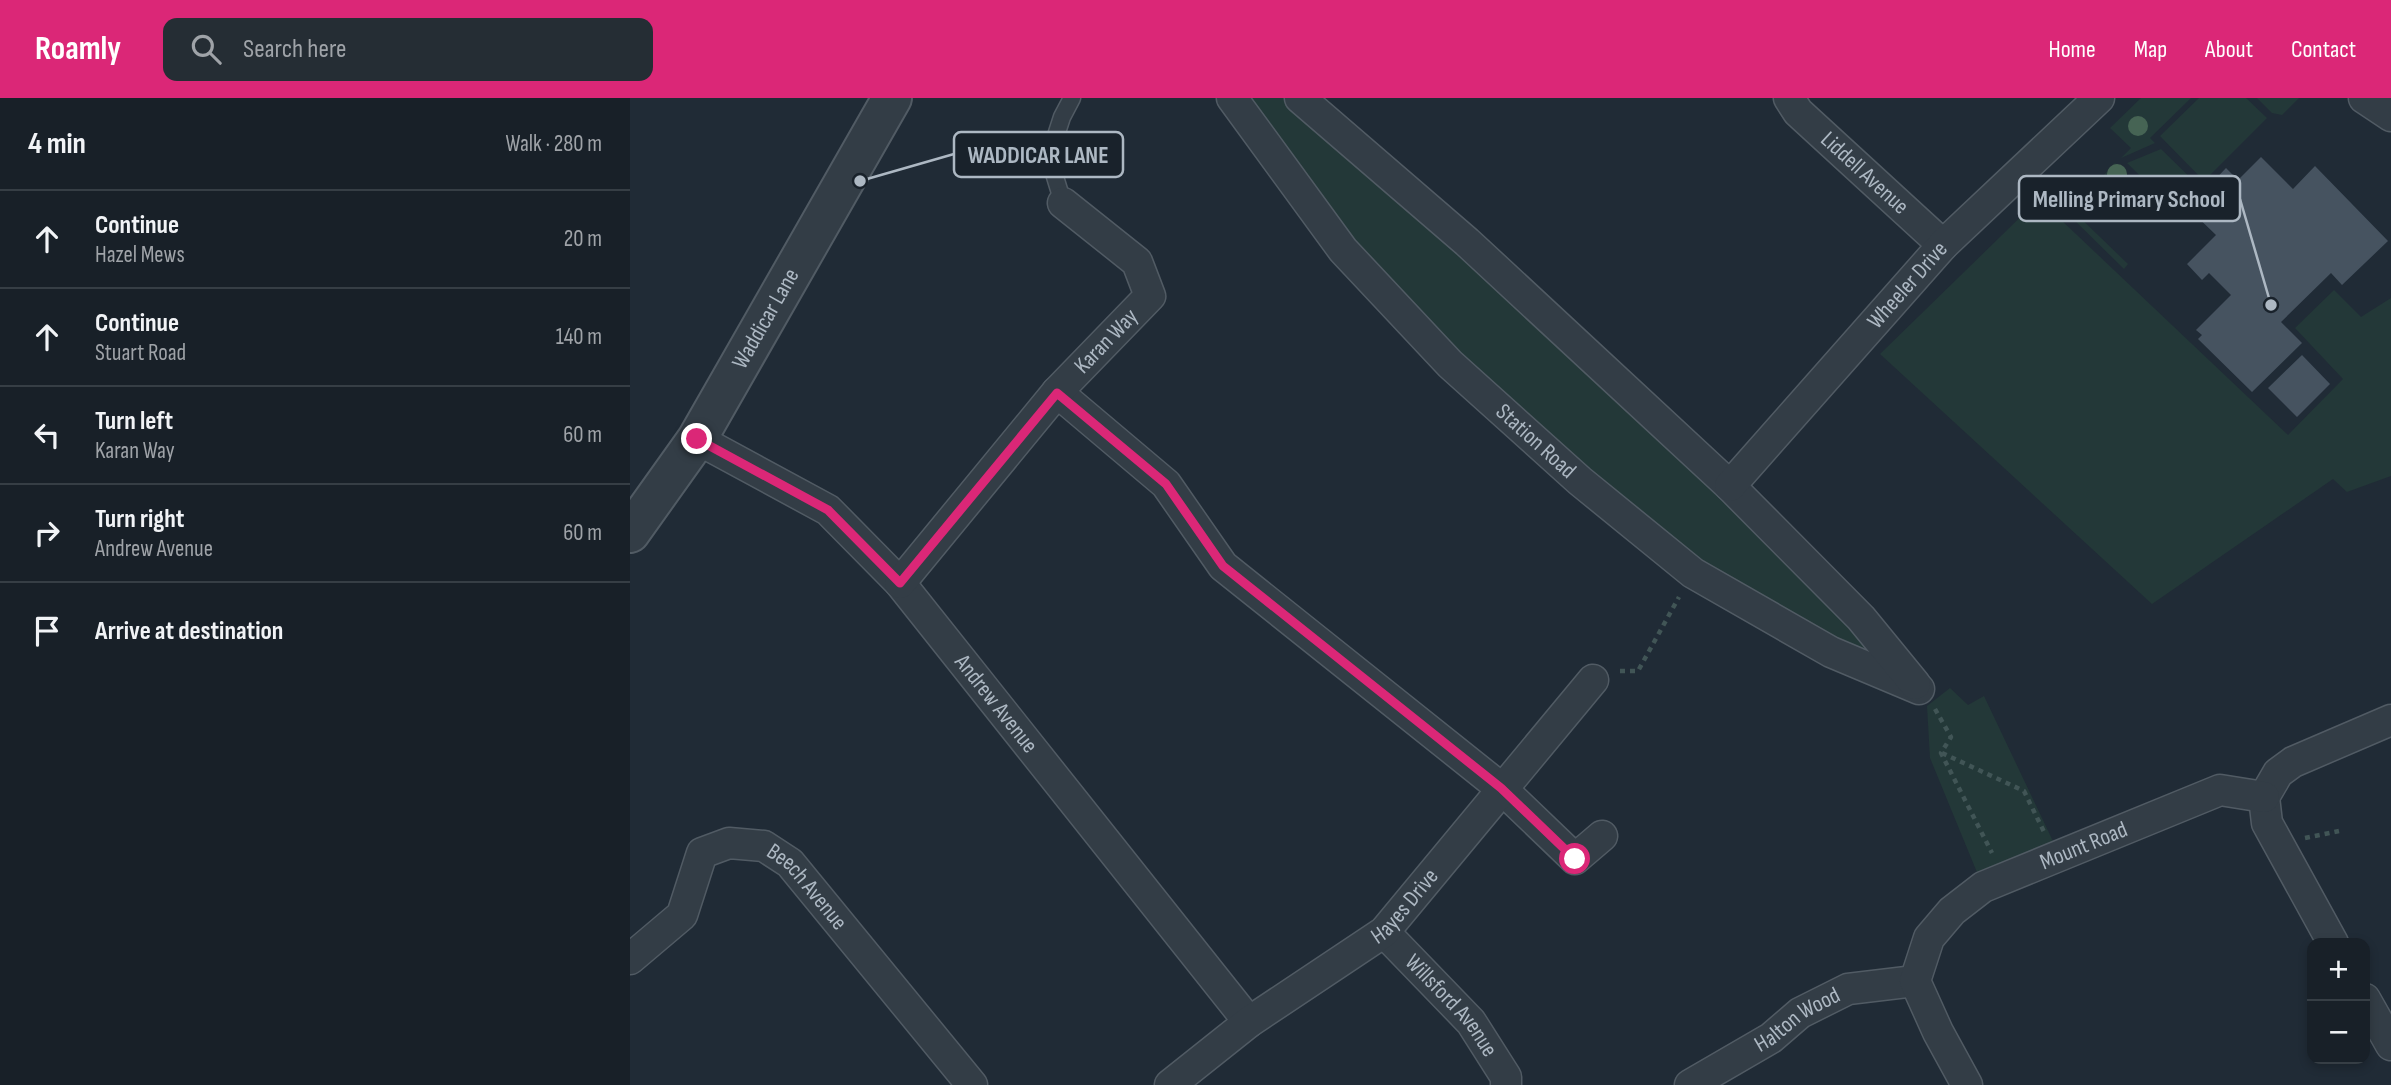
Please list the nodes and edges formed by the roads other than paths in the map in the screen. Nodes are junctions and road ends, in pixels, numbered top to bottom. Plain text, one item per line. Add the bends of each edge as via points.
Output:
1 (892, 98) edge
2 (1072, 98) edge
3 (1232, 98) edge
4 (1300, 98) edge
5 (1790, 98) edge
6 (2099, 98) edge
7 (2364, 98) edge
8 (2391, 116) edge
9 (1063, 203) joint
10 (1943, 245) junction
11 (1057, 393) junction
12 (697, 439) junction
13 (1730, 486) junction
14 (630, 533) edge
15 (900, 583) junction
16 (1861, 618) junction
17 (1831, 652) junction
18 (1593, 680) road end
19 (2391, 720) edge
20 (1501, 788) junction
21 (2264, 797) junction
22 (1602, 836) dead end
23 (1384, 932) junction
24 (2330, 938) edge
25 (630, 959) edge
26 (1915, 981) junction
27 (2366, 1001) edge
28 (1248, 1022) junction
29 (2391, 1045) edge
30 (972, 1085) edge
31 (1170, 1085) edge
32 (1506, 1085) edge
33 (1690, 1085) edge
34 (1967, 1085) edge

1 - 12 street, Waddicar Lane
2 - 9 lane via 1049,157
3 - 17 street, Station Road via 1343,250 1450,364 1580,481 1693,573
4 - 13 street via 1467,242
5 - 10 street, Liddell Avenue via 1798,112
6 - 10 street, Wheeler Drive
7 - 8 street
9 - 11 street, Karan Way via 1138,262 1150,296
10 - 13 street, Wheeler Drive
11 - 15 street, Karan Way
11 - 20 street via 1166,484 1223,566
12 - 14 street, Waddicar Lane
12 - 15 street, Andrew Avenue via 828,510
13 - 16 street
15 - 28 street, Andrew Avenue
16 - 17 street
16 - 17 street, Station Road via 1926,695
18 - 20 street, Hayes Drive
19 - 21 street via 2292,762 2278,773
20 - 22 street via 1575,859
20 - 23 street, Hayes Drive
21 - 24 street via 2267,823
21 - 26 street, Mount Road via 2220,790 1983,887 1952,911 1929,938
23 - 28 street, Hayes Drive
23 - 32 street, Willsford Avenue via 1471,1022 1506,1077
25 - 30 street, Beech Avenue via 682,915 702,853 729,843 764,846 790,863
26 - 33 street, Halton Wood via 1848,989 1800,1013 1771,1038
26 - 34 street
27 - 29 street
28 - 31 street, Hayes Drive

